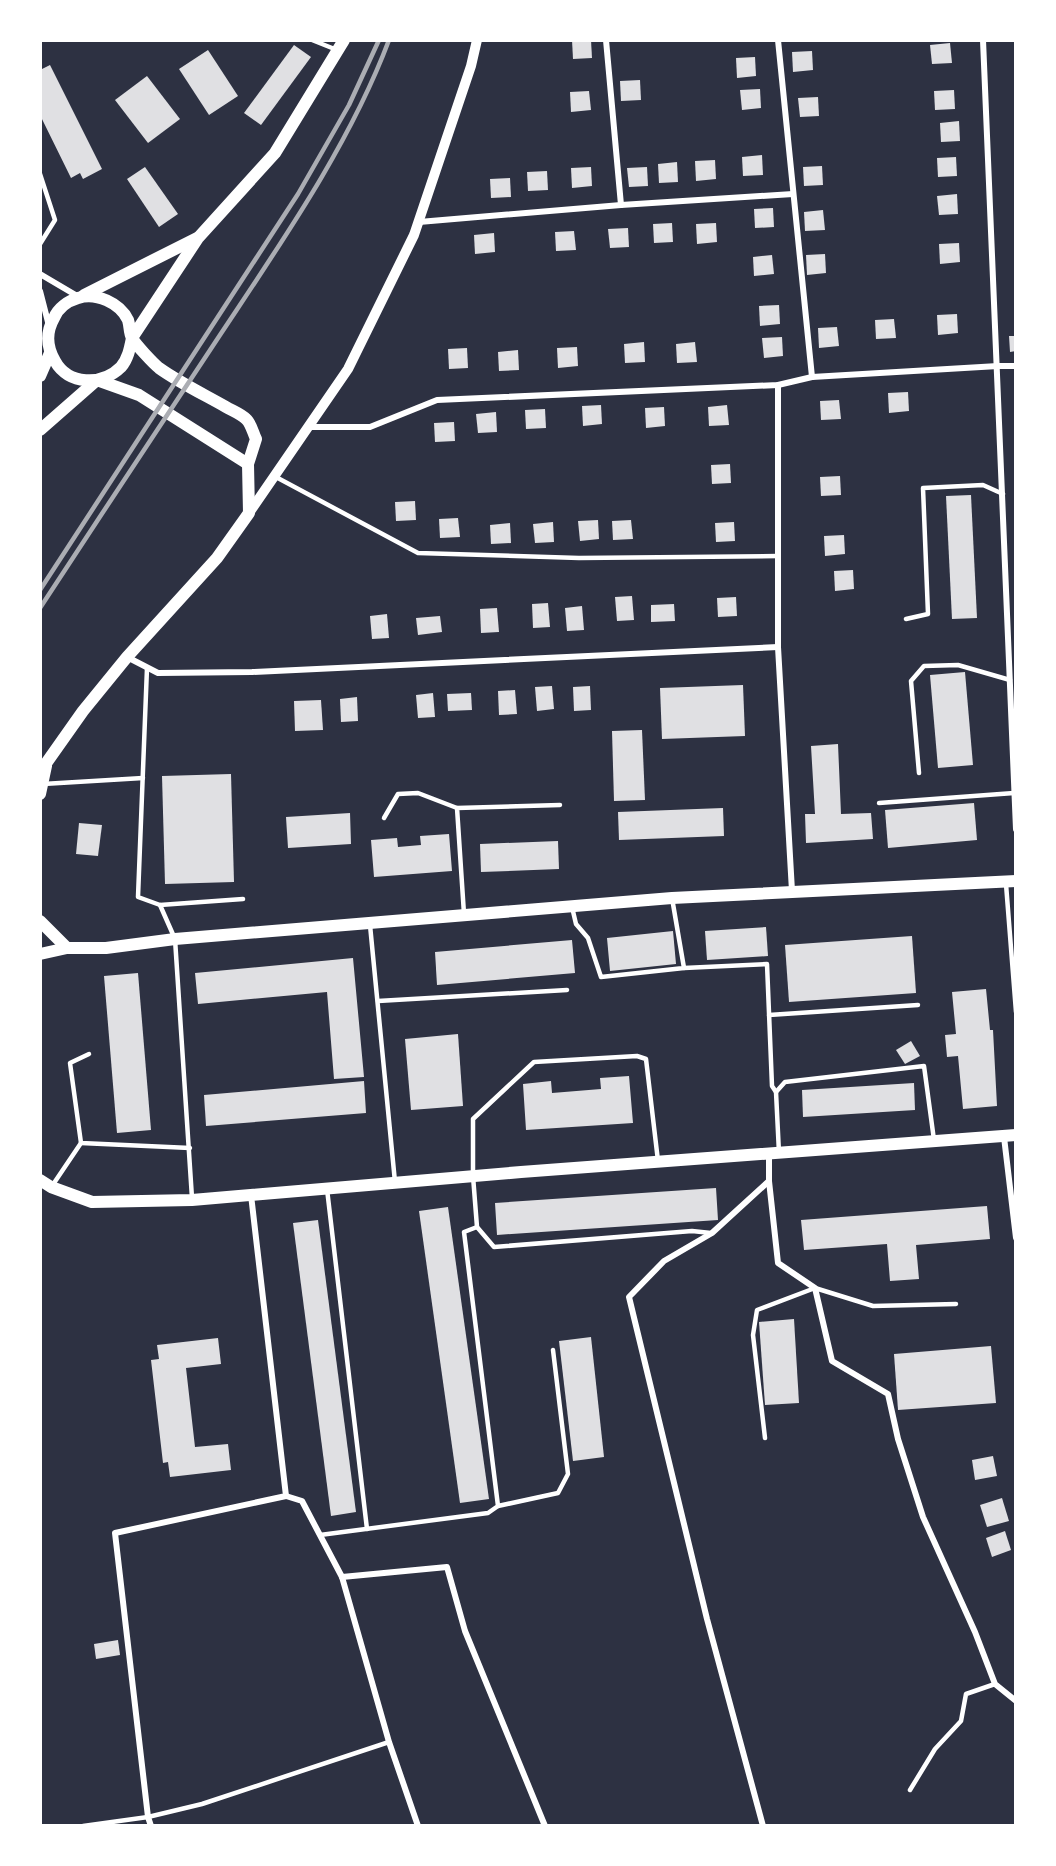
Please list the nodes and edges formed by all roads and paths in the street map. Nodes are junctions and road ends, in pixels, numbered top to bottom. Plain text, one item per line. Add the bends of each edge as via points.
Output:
1 (312, 40) edge
2 (477, 40) edge
3 (606, 40) edge
4 (778, 40) edge
5 (983, 40) edge
6 (341, 45) edge
7 (40, 174) edge
8 (793, 194) junction
9 (621, 205) junction
10 (419, 222) junction
11 (198, 238) junction
12 (40, 244) edge
13 (40, 274) edge
14 (40, 291) edge
15 (80, 297) junction
16 (49, 328) junction
17 (132, 338) junction
18 (50, 353) junction
19 (998, 366) junction
20 (1016, 366) edge
21 (40, 376) edge
22 (812, 377) junction
23 (97, 380) junction
24 (778, 385) junction
25 (307, 427) junction
26 (40, 430) edge
27 (248, 464) junction
28 (274, 476) junction
29 (1003, 494) junction
30 (249, 513) junction
31 (778, 556) junction
32 (906, 619) dead end
33 (778, 647) junction
34 (127, 657) junction
35 (147, 668) junction
36 (1010, 680) junction
37 (919, 773) dead end
38 (142, 778) junction
39 (41, 784) edge
40 (1014, 793) edge
41 (879, 803) dead end
42 (560, 805) dead end
43 (457, 808) junction
44 (384, 818) dead end
45 (1016, 829) edge
46 (1010, 881) edge
47 (792, 891) junction
48 (672, 898) junction
49 (243, 899) dead end
50 (160, 905) junction
51 (572, 906) junction
52 (464, 914) junction
53 (40, 921) edge
54 (370, 923) junction
55 (175, 939) junction
56 (67, 948) junction
57 (1013, 953) edge
58 (40, 954) edge
59 (684, 968) junction
60 (1014, 983) edge
61 (567, 990) dead end
62 (378, 1001) junction
63 (918, 1005) dead end
64 (1016, 1012) edge
65 (770, 1015) junction
66 (89, 1054) dead end
67 (776, 1092) junction
68 (1010, 1136) edge
69 (934, 1141) junction
70 (81, 1143) junction
71 (189, 1149) junction
72 (774, 1153) junction
73 (658, 1161) junction
74 (473, 1176) junction
75 (769, 1181) junction
76 (395, 1182) junction
77 (46, 1183) edge
78 (326, 1188) junction
79 (251, 1195) junction
80 (192, 1200) junction
81 (477, 1227) junction
82 (712, 1233) junction
83 (1016, 1238) edge
84 (815, 1288) junction
85 (956, 1304) dead end
86 (553, 1350) dead end
87 (765, 1438) dead end
88 (286, 1496) junction
89 (498, 1506) junction
90 (367, 1529) junction
91 (320, 1535) junction
92 (342, 1577) junction
93 (995, 1684) junction
94 (1016, 1701) edge
95 (389, 1742) junction
96 (910, 1790) dead end
97 (148, 1817) junction
98 (83, 1826) edge
99 (151, 1826) edge
100 (418, 1826) edge
101 (545, 1826) edge
102 (763, 1826) edge

1 - 6 lane
2 - 10 street
3 - 9 street
4 - 8 street
5 - 19 street
6 - 11 main road via 275,153
7 - 12 lane via 55,220
8 - 9 street
8 - 22 street
9 - 10 street
10 - 25 street via 348,369
11 - 15 main road
11 - 17 main road
13 - 15 street
14 - 16 street
15 - 16 main road via 66,303
15 - 17 main road via 99,297 116,305 128,320
16 - 18 main road
17 - 23 main road via 122,365
17 - 27 main road via 158,368 248,420 256,439
18 - 21 main road
18 - 23 main road via 69,375
19 - 20 street
19 - 22 street
19 - 29 street
22 - 24 street
23 - 26 main road
23 - 27 main road via 139,395
24 - 25 street via 438,400 370,427
24 - 31 street
25 - 28 street
27 - 30 main road
28 - 30 street
28 - 31 lane via 418,553 579,558
29 - 32 lane via 983,485 923,488 928,614
29 - 36 street
30 - 34 main road via 217,558
31 - 33 street
33 - 35 street via 252,672 158,673
33 - 47 street
34 - 35 street
34 - 39 main road via 47,762
35 - 38 lane
36 - 37 lane via 958,665 924,666 911,681
36 - 40 street
38 - 39 lane
38 - 50 lane via 138,897
40 - 41 lane
40 - 45 street
42 - 43 lane
43 - 44 lane via 418,793 398,794
43 - 52 lane
46 - 47 main road
46 - 57 lane
47 - 48 main road
48 - 51 main road
48 - 59 lane
49 - 50 lane
50 - 55 lane
51 - 52 main road
51 - 59 lane via 576,924 588,938 601,976
52 - 54 main road
53 - 56 main road
54 - 55 main road
54 - 62 lane
55 - 56 main road via 106,948
55 - 71 lane
56 - 58 main road
57 - 60 lane
59 - 65 lane via 767,964
60 - 64 lane
61 - 62 lane
62 - 76 lane
63 - 65 lane
65 - 67 lane via 772,1086
66 - 70 lane via 70,1063
67 - 69 lane via 785,1082 924,1066
67 - 72 lane
68 - 69 main road
68 - 83 street
69 - 72 main road
70 - 71 lane
70 - 77 lane
71 - 80 lane
72 - 73 main road
72 - 75 street
73 - 74 main road
73 - 74 lane via 646,1059 638,1056 534,1062 473,1119
74 - 76 main road
74 - 81 lane
75 - 82 street
75 - 84 street via 778,1263
76 - 78 main road
77 - 80 main road via 92,1202
78 - 79 main road
78 - 90 lane
79 - 80 main road
79 - 88 street
81 - 82 lane via 494,1246 692,1231
81 - 89 lane via 464,1232
82 - 102 street via 664,1261 628,1297
84 - 85 lane via 873,1306
84 - 87 lane via 757,1310 753,1335
84 - 93 street via 832,1361 888,1394 897,1439 923,1517
86 - 89 lane via 568,1474 558,1493
88 - 91 street via 302,1500
88 - 97 street via 115,1533
89 - 90 lane via 488,1514
90 - 91 lane
91 - 92 street
92 - 95 street
92 - 101 street via 447,1567 465,1632
93 - 94 street
93 - 96 lane via 966,1694 961,1721 935,1749
95 - 97 lane via 202,1804
95 - 100 street
97 - 98 lane
97 - 99 street

